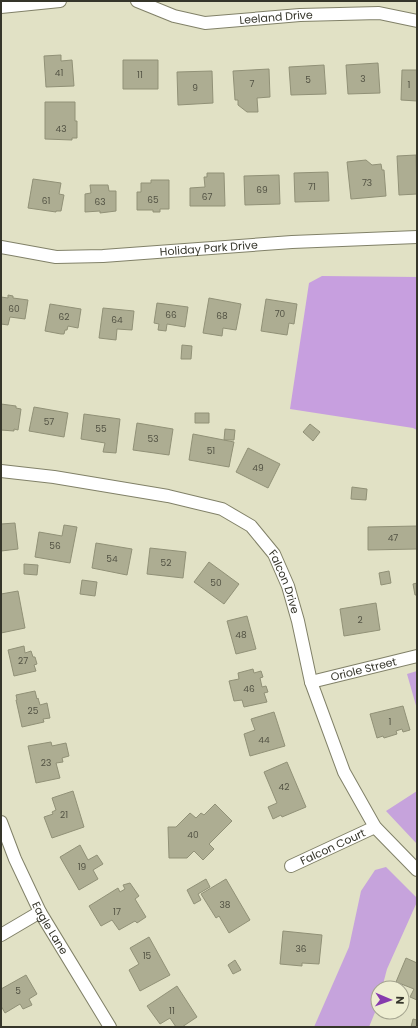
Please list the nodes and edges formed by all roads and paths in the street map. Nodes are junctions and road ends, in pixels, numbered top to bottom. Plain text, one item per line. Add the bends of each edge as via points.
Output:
1 (60, 1) edge
2 (137, 1) edge
3 (1, 7) edge
4 (417, 21) edge
5 (417, 238) edge
6 (1, 247) edge
7 (1, 471) edge
8 (417, 656) edge
9 (311, 682) junction
10 (1, 822) edge
11 (375, 827) junction
12 (291, 866) dead end
13 (417, 870) edge
14 (40, 912) junction
15 (1, 935) edge
16 (110, 1027) edge

1 - 3 street
2 - 4 street, Leeland Drive via 174,16 205,23 300,15 379,13
5 - 6 street, Holiday Park Drive via 292,242 103,256 56,257
7 - 9 street, Falcon Drive via 168,496 222,509 251,526 274,554 288,586
8 - 9 street, Oriole Street
9 - 11 street, Falcon Drive via 344,772
10 - 14 street, Eagle Lane
11 - 12 street, Falcon Court
11 - 13 street, Falcon Drive
14 - 15 street
14 - 16 street, Eagle Lane

